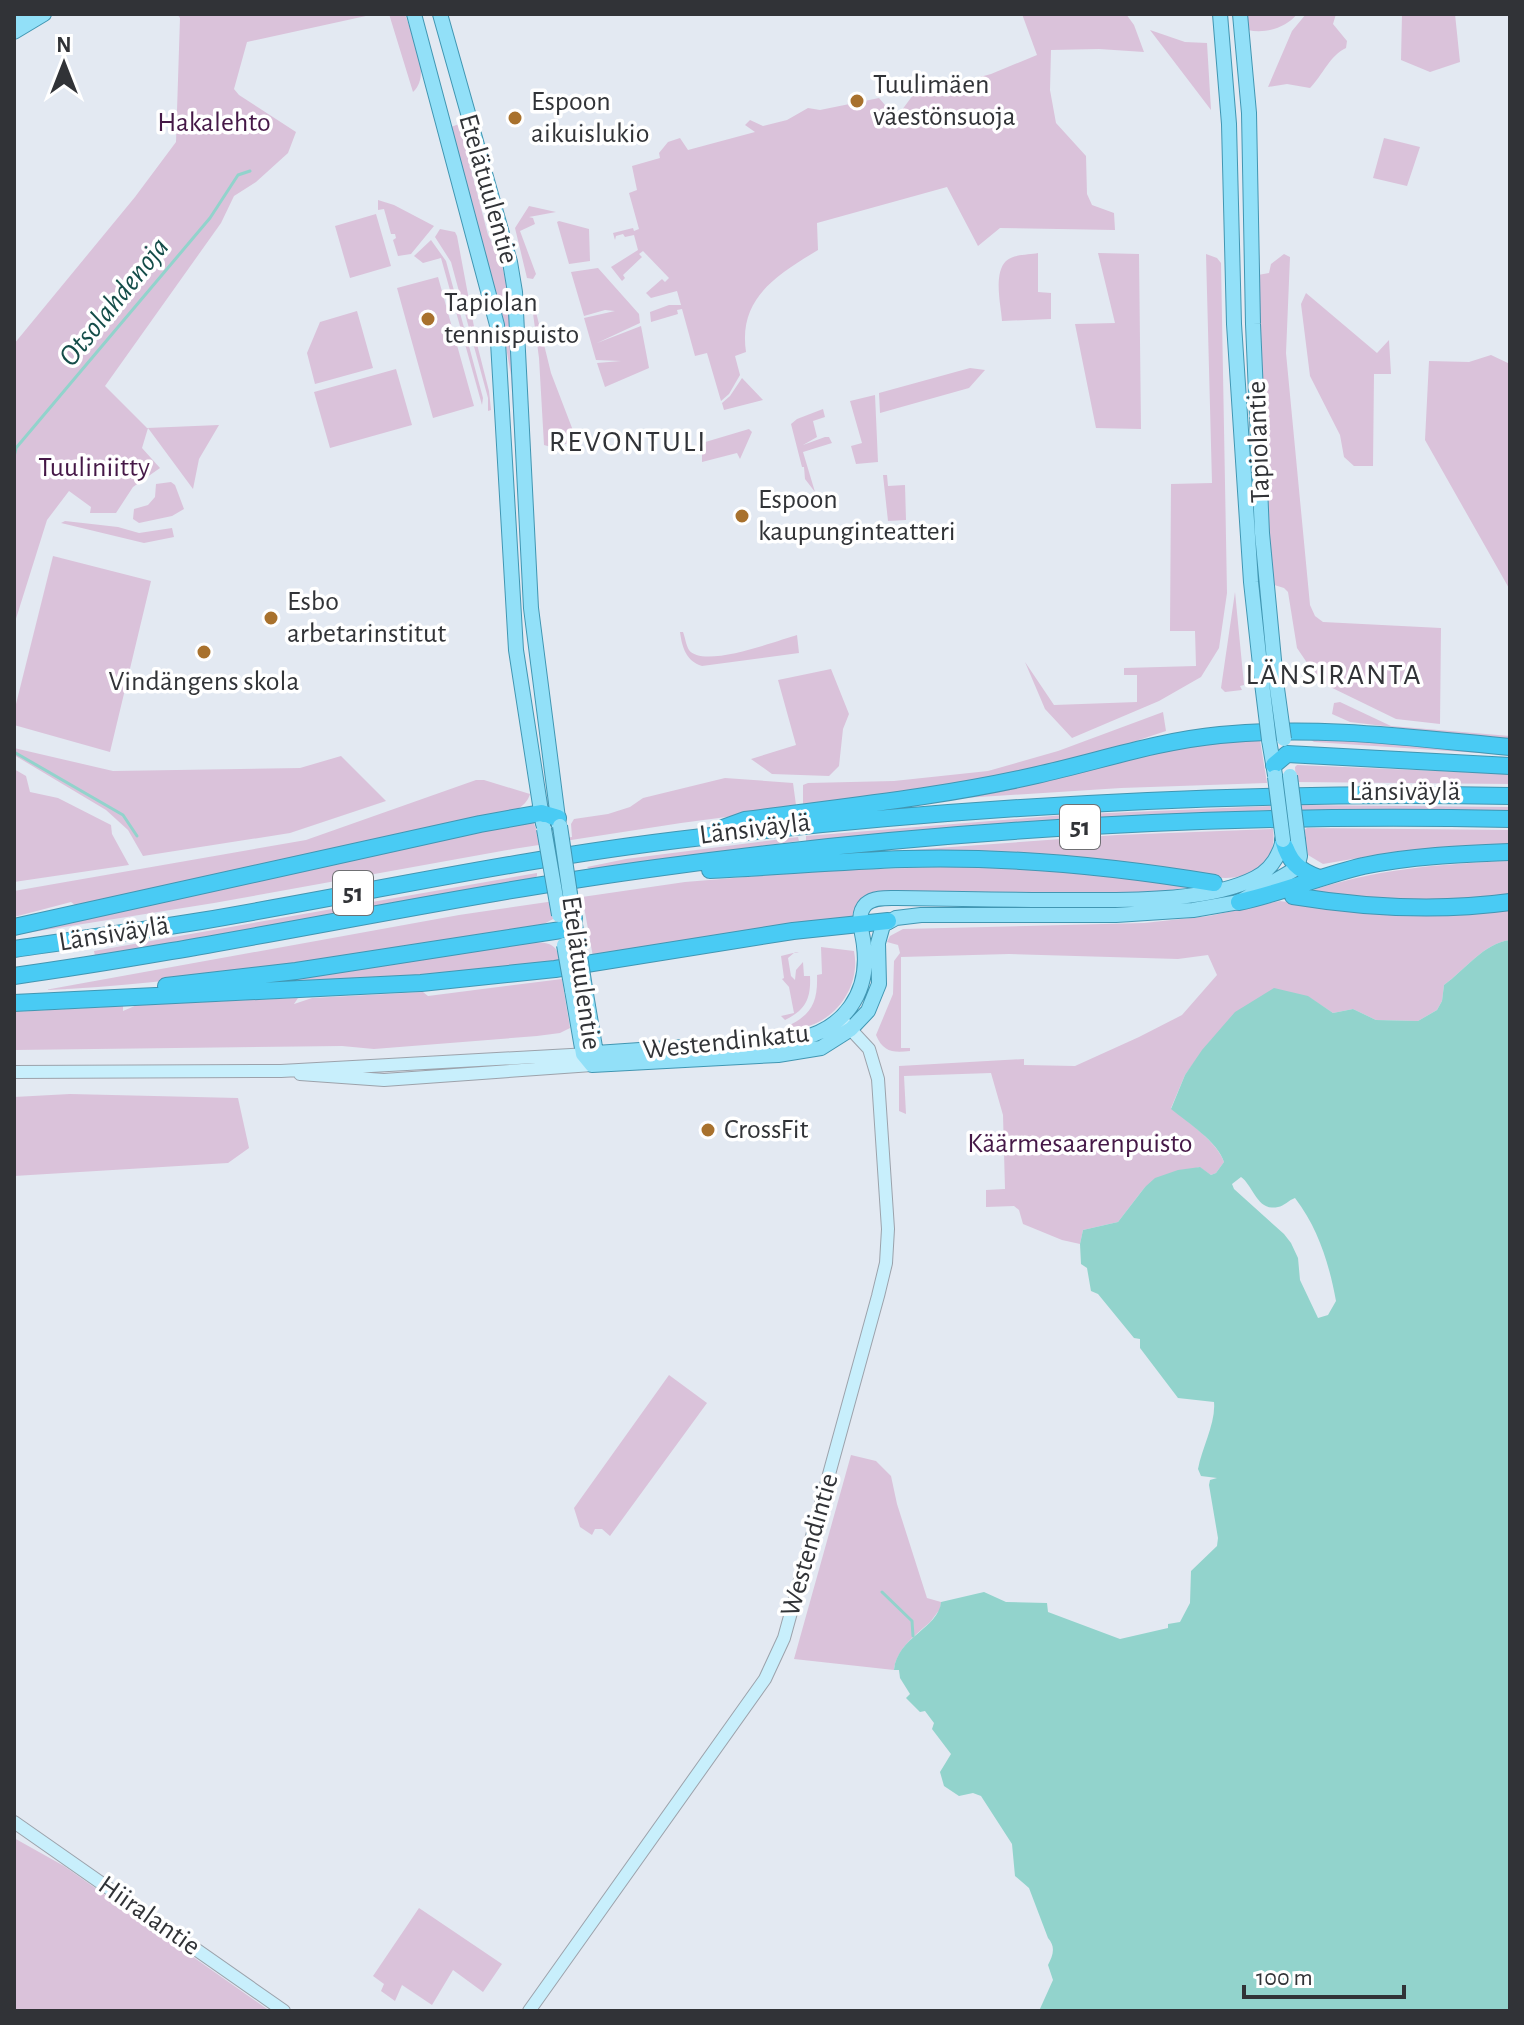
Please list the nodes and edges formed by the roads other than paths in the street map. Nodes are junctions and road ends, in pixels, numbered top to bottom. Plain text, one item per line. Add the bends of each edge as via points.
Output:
1 (23, 14) edge
2 (44, 14) edge
3 (414, 14) edge
4 (440, 14) edge
5 (1220, 14) edge
6 (1240, 14) edge
7 (14, 19) edge
8 (14, 32) edge
9 (1269, 682) junction
10 (1510, 747) edge
11 (1280, 758) junction
12 (1510, 766) edge
13 (1510, 796) edge
14 (1510, 819) edge
15 (543, 821) junction
16 (559, 822) junction
17 (692, 838) junction
18 (1291, 840) junction
19 (1510, 852) edge
20 (653, 868) junction
21 (1297, 868) junction
22 (1319, 878) junction
23 (1214, 883) dead end
24 (1293, 896) dead end
25 (1239, 902) junction
26 (1510, 902) edge
27 (888, 921) junction
28 (861, 924) junction
29 (14, 927) edge
30 (568, 928) junction
31 (14, 949) edge
32 (14, 976) edge
33 (85, 998) junction
34 (14, 1003) edge
35 (846, 1024) junction
36 (591, 1058) junction
37 (14, 1072) edge
38 (14, 1822) edge
39 (284, 2011) edge
40 (529, 2011) edge

1 - 7 main road
2 - 8 main road
3 - 15 main road, Etelätuulentie via 497,325 516,650
4 - 16 main road, Etelätuulentie via 515,292 531,608
5 - 9 main road, Tapiolantie via 1251,582
6 - 9 main road, Tapiolantie via 1250,129
9 - 11 main road, Tapiolantie, bridge
10 - 17 highway via 1332,731 1208,736 959,790 745,820
11 - 12 highway
11 - 18 main road, Tapiolantie, bridge
13 - 17 highway, Länsiväylä / 51 via 1229,796 1038,805
14 - 20 highway, Länsiväylä / 51 via 1314,818 1039,829 829,846
15 - 16 highway
15 - 29 highway via 465,827
15 - 30 main road, Etelätuulentie, bridge
16 - 30 main road, Etelätuulentie, bridge
17 - 31 highway, Länsiväylä / 51
18 - 21 highway via 1287,853
18 - 28 main road via 1266,871 1221,889 1134,900 878,899 863,908
19 - 22 highway via 1387,862
20 - 23 highway via 708,871 989,859 1132,869
20 - 32 highway, Länsiväylä / 51
21 - 22 highway
21 - 25 main road
22 - 25 highway
24 - 26 highway via 1418,909
25 - 27 main road via 1159,913 921,915
27 - 28 highway
27 - 35 main road, Westendinkatu via 878,937 877,992 868,1011
28 - 33 highway via 421,983
28 - 35 main road, Westendinkatu via 864,977
30 - 33 highway
30 - 36 main road, Etelätuulentie, bridge
33 - 34 highway
35 - 36 main road, Westendinkatu via 829,1044 803,1053
35 - 40 street, Westendintie via 869,1049 878,1079 887,1254 784,1638 765,1679
36 - 37 street, Westendinkatu via 384,1080 281,1071
38 - 39 street, Hiiralantie

